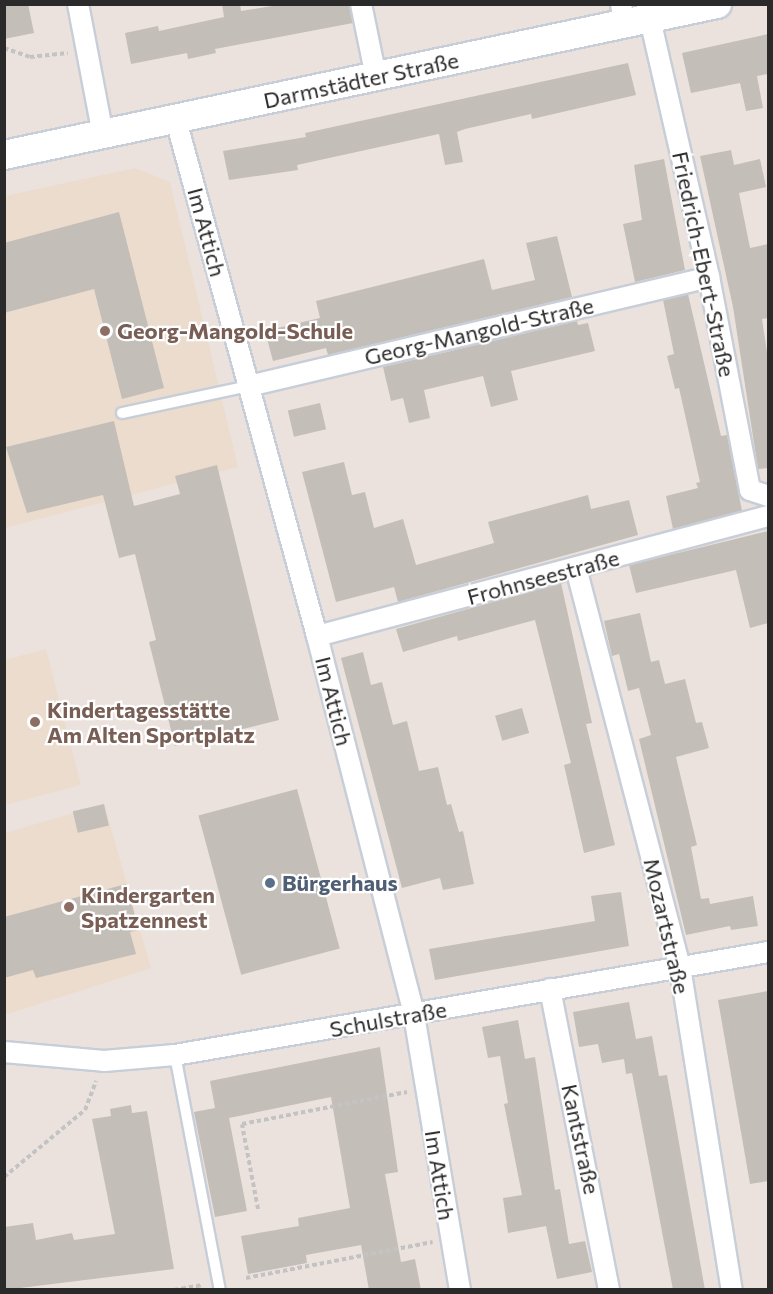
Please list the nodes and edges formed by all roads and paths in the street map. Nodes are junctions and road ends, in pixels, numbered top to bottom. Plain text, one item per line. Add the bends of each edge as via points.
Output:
1 (78, 4) edge
2 (361, 4) edge
3 (717, 4) edge
4 (632, 16) edge
5 (4, 48) edge
6 (87, 50) junction
7 (376, 77) junction
8 (176, 120) junction
9 (103, 135) junction
10 (4, 155) edge
11 (709, 277) junction
12 (249, 386) junction
13 (122, 412) dead end
14 (762, 491) edge
15 (768, 516) edge
16 (576, 568) junction
17 (317, 636) junction
18 (768, 951) edge
19 (680, 967) junction
20 (550, 989) junction
21 (414, 1015) junction
22 (4, 1052) edge
23 (175, 1055) junction
24 (104, 1061) junction
25 (426, 1089) junction
26 (4, 1177) edge
27 (258, 1209) dead end
28 (451, 1239) junction
29 (246, 1278) dead end
30 (219, 1286) edge
31 (174, 1290) edge
32 (460, 1290) edge
33 (609, 1290) edge
34 (732, 1290) edge

1 - 6 street
2 - 7 street
3 - 4 main road, Darmstädter Straße
4 - 7 main road, Darmstädter Straße
4 - 11 street, Friedrich-Ebert-Straße
5 - 6 path via 30,57
6 - 9 street
7 - 8 main road, Darmstädter Straße
8 - 9 main road, Darmstädter Straße
8 - 12 street, Im Attich
9 - 10 main road, Darmstädter Straße
11 - 12 street, Georg-Mangold-Straße
11 - 14 street, Friedrich-Ebert-Straße
12 - 13 lane
12 - 17 street, Im Attich
15 - 16 street, Frohnseestraße
16 - 17 street, Frohnseestraße
16 - 19 street, Mozartstraße
17 - 21 street, Im Attich
18 - 19 street, Schulstraße
19 - 20 street, Schulstraße
19 - 34 street, Mozartstraße
20 - 21 street, Schulstraße
20 - 33 street, Kantstraße
21 - 23 street, Schulstraße
21 - 25 street, Im Attich
22 - 24 street, Schulstraße
23 - 24 street, Schulstraße
23 - 30 lane
24 - 26 path via 85,1110
25 - 27 path via 242,1124
25 - 28 street, Im Attich
28 - 29 path
28 - 32 street, Im Attich
30 - 31 path

